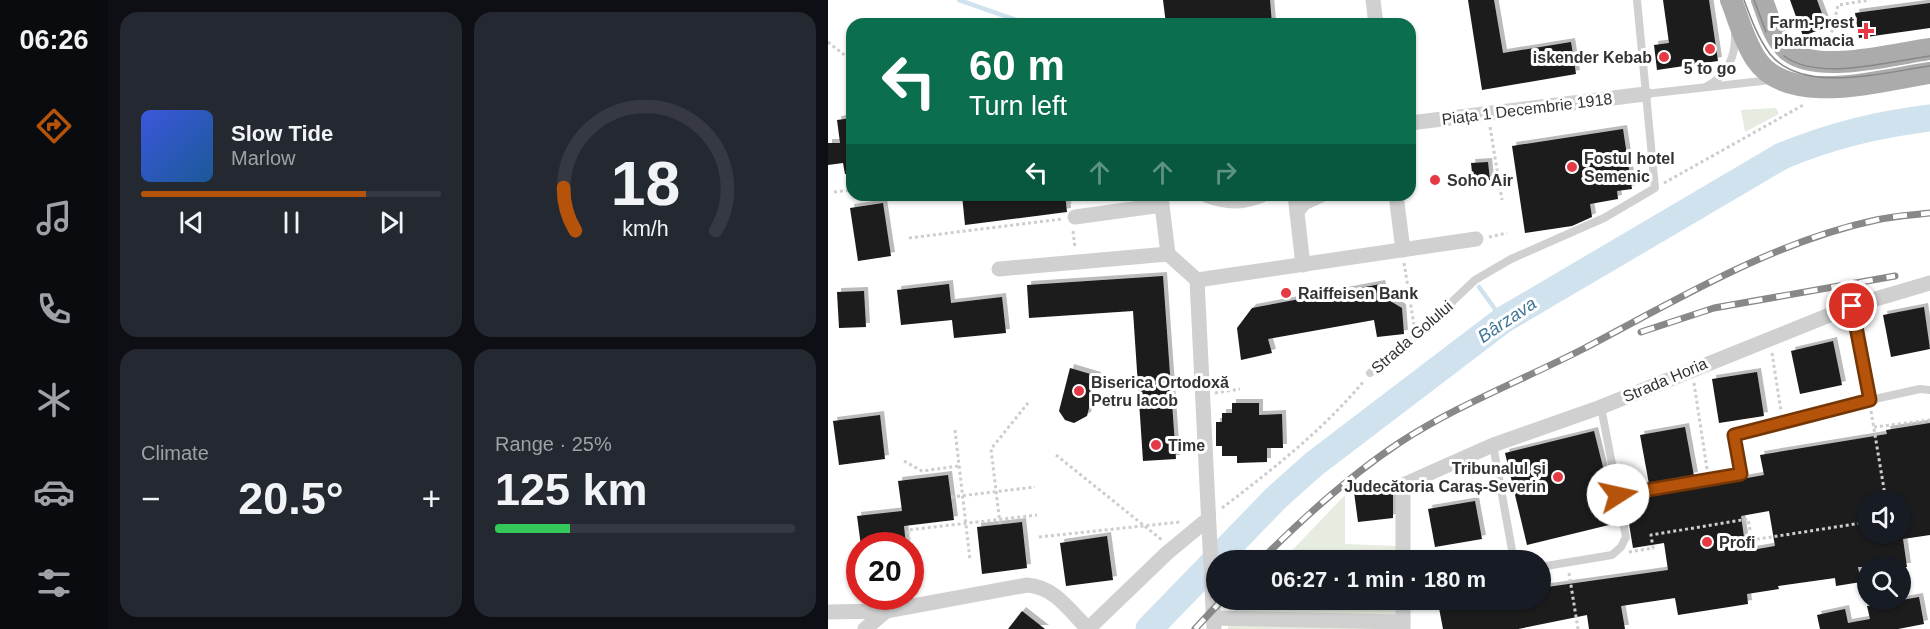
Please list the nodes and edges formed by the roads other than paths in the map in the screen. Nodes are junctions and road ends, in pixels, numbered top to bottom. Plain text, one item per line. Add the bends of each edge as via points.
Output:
1 (1373, 0) edge
2 (1637, 0) edge
3 (1762, 0) edge
4 (1733, 5) edge
5 (1375, 18) edge
6 (1930, 49) edge
7 (1930, 73) edge
8 (1778, 79) junction
9 (1700, 90) junction
10 (1645, 94) junction
11 (1416, 122) edge
12 (1156, 201) edge
13 (1161, 201) edge
14 (1223, 201) edge
15 (1248, 201) edge
16 (1296, 201) edge
17 (1308, 201) edge
18 (1397, 201) edge
19 (1297, 212) junction
20 (1075, 217) road end
21 (1476, 239) dead end
22 (1402, 250) junction
23 (1168, 254) junction
24 (1303, 265) junction
25 (999, 269) dead end
26 (1197, 280) junction
27 (1930, 283) edge
28 (1852, 306) junction
29 (1370, 373) road end
30 (1930, 390) edge
31 (1870, 400) junction
32 (1601, 407) junction
33 (1493, 444) junction
34 (1618, 495) junction
35 (1208, 524) junction
36 (1403, 550) edge
37 (1512, 550) edge
38 (1551, 565) edge
39 (924, 603) edge
40 (886, 610) joint
41 (1403, 610) edge
42 (828, 612) edge
43 (1214, 623) edge
44 (1403, 626) edge
45 (865, 629) edge
46 (1088, 629) edge

1 - 5 street
2 - 10 lane
3 - 6 main road via 1779,41 1789,52 1814,62
4 - 8 main road via 1757,61
4 - 9 lane via 1735,46 1728,65 1722,76
7 - 8 main road via 1824,88 1798,87
8 - 9 lane
9 - 10 lane
10 - 11 street, Piața 1 Decembrie 1918
10 - 29 lane, Strada Golului via 1655,188 1604,218 1511,259 1475,280
12 - 20 street
13 - 23 street
14 - 15 street
16 - 19 street
17 - 19 street
18 - 22 street
19 - 24 street
21 - 22 street
22 - 24 street
23 - 25 street
23 - 26 street
24 - 26 street
26 - 35 street
27 - 28 street, Strada Horia
28 - 31 lane
28 - 32 street, Strada Horia
30 - 31 lane
31 - 34 lane via 1734,435 1741,474
32 - 33 street, Strada Horia
32 - 34 lane
33 - 36 street, Strada Horia via 1403,485
33 - 37 lane
34 - 38 lane via 1626,537 1621,547 1612,555
35 - 43 street
35 - 46 street via 1173,548
39 - 46 street via 1027,585 1043,586
40 - 42 street
40 - 45 street
41 - 44 street
43 - 44 street

